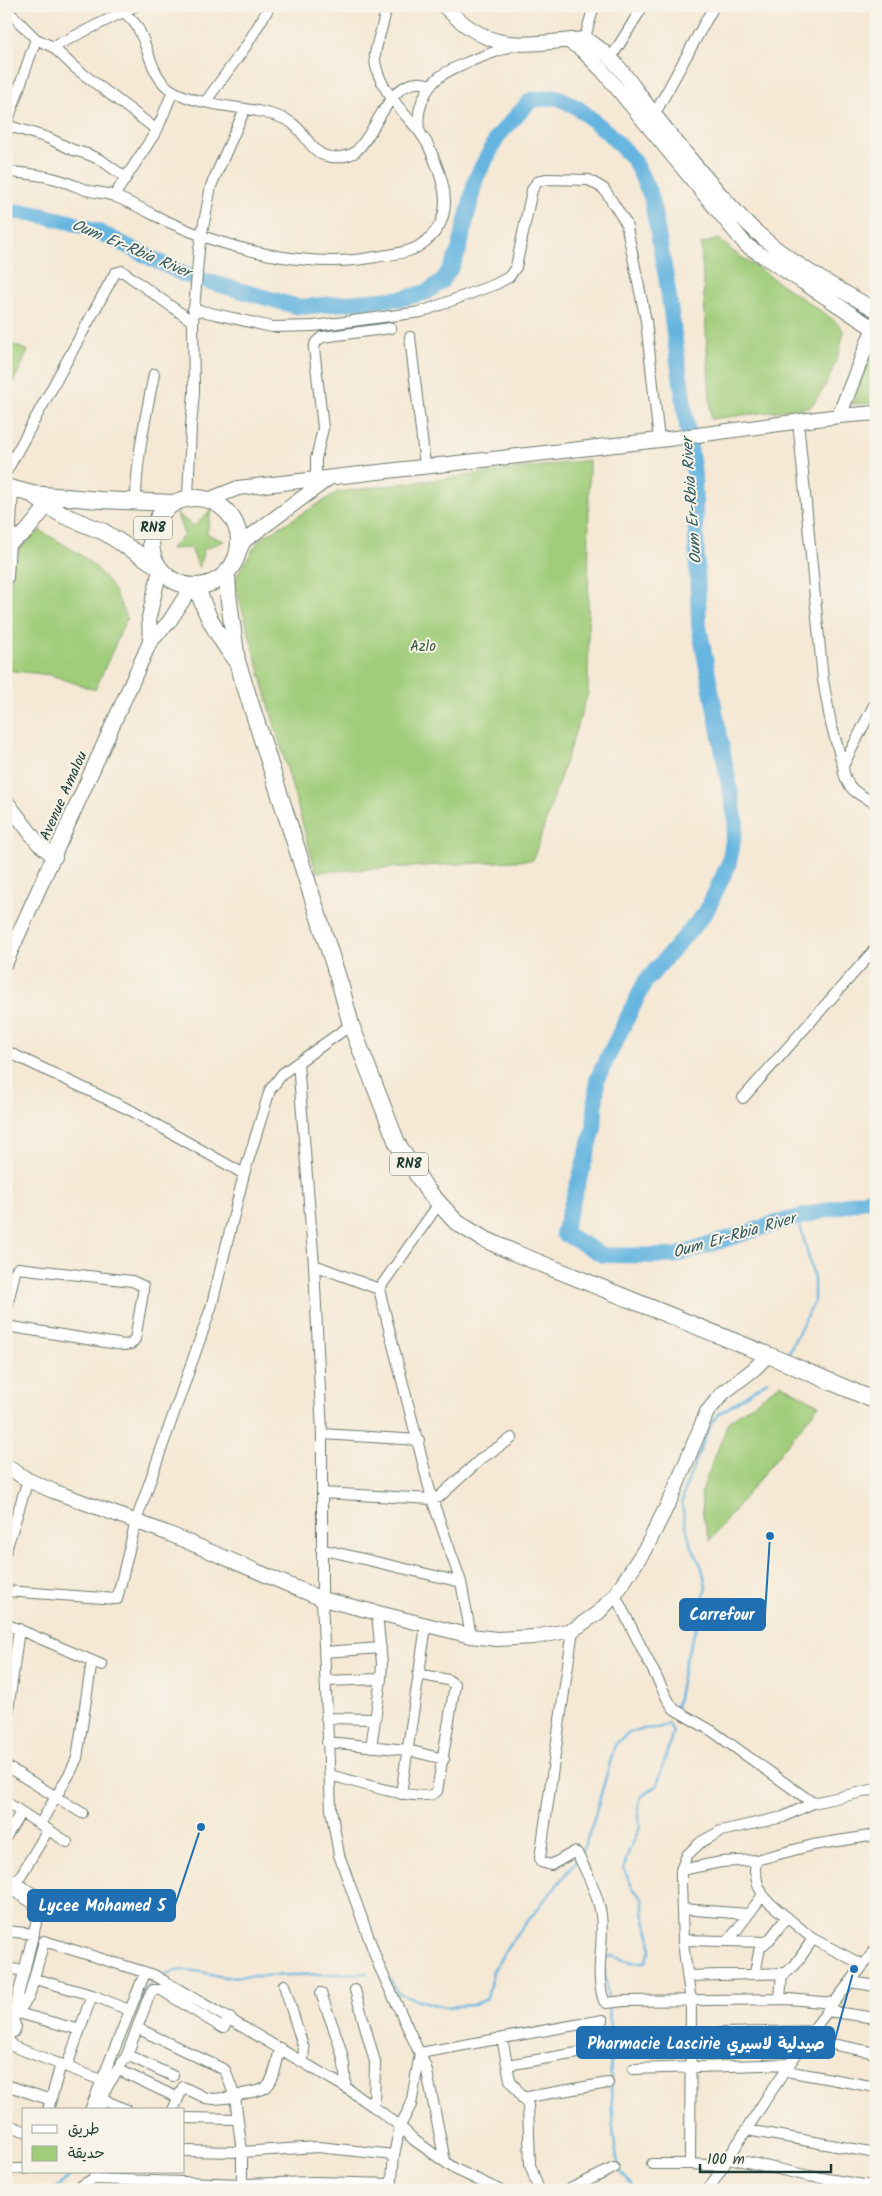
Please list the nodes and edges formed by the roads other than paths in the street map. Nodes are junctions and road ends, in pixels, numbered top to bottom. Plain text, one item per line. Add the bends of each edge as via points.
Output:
1 (135, 6) edge
2 (270, 6) edge
3 (386, 6) edge
4 (444, 6) edge
5 (594, 6) edge
6 (643, 6) edge
7 (714, 6) edge
8 (6, 8) edge
9 (121, 9) edge
10 (36, 39) junction
11 (583, 44) junction
12 (514, 45) junction
13 (53, 47) junction
14 (612, 58) junction
15 (431, 85) junction
16 (173, 91) junction
17 (392, 99) junction
18 (206, 102) junction
19 (245, 109) junction
20 (654, 115) junction
21 (6, 125) edge
22 (157, 130) junction
23 (419, 131) junction
24 (6, 172) edge
25 (126, 178) junction
26 (114, 196) junction
27 (202, 235) junction
28 (193, 305) junction
29 (876, 310) edge
30 (192, 322) junction
31 (875, 327) edge
32 (391, 328) dead end
33 (410, 337) dead end
34 (154, 374) dead end
35 (876, 413) edge
36 (838, 416) junction
37 (798, 421) junction
38 (663, 440) junction
39 (425, 465) junction
40 (6, 472) edge
41 (331, 476) junction
42 (316, 479) junction
43 (9, 489) edge
44 (32, 494) junction
45 (181, 500) junction
46 (208, 500) junction
47 (136, 501) junction
48 (47, 506) junction
49 (7, 545) edge
50 (237, 555) junction
51 (159, 568) junction
52 (227, 572) junction
53 (6, 577) edge
54 (194, 586) junction
55 (150, 642) junction
56 (237, 661) junction
57 (876, 701) edge
58 (843, 766) junction
59 (6, 801) edge
60 (876, 803) edge
61 (55, 857) junction
62 (876, 948) edge
63 (6, 962) edge
64 (351, 1025) junction
65 (6, 1051) edge
66 (298, 1064) junction
67 (743, 1098) dead end
68 (244, 1174) junction
69 (438, 1204) junction
70 (314, 1265) junction
71 (379, 1289) junction
72 (6, 1311) edge
73 (6, 1326) edge
74 (768, 1354) junction
75 (876, 1401) edge
76 (322, 1434) junction
77 (512, 1438) dead end
78 (418, 1440) junction
79 (6, 1466) edge
80 (28, 1480) junction
81 (322, 1493) junction
82 (432, 1499) junction
83 (136, 1521) junction
84 (321, 1549) junction
85 (6, 1550) edge
86 (461, 1582) junction
87 (6, 1591) edge
88 (615, 1595) junction
89 (322, 1599) junction
90 (377, 1614) junction
91 (6, 1624) edge
92 (426, 1626) junction
93 (19, 1630) junction
94 (573, 1630) junction
95 (471, 1636) junction
96 (381, 1648) junction
97 (324, 1652) junction
98 (418, 1674) junction
99 (381, 1679) junction
100 (325, 1681) junction
101 (326, 1718) junction
102 (375, 1719) junction
103 (6, 1726) edge
104 (328, 1742) junction
105 (371, 1747) junction
106 (407, 1750) junction
107 (444, 1759) junction
108 (8, 1770) edge
109 (330, 1775) junction
110 (876, 1789) edge
111 (401, 1794) junction
112 (57, 1797) junction
113 (6, 1802) edge
114 (813, 1803) junction
115 (21, 1812) junction
116 (82, 1813) dead end
117 (44, 1827) junction
118 (876, 1835) edge
119 (6, 1837) edge
120 (67, 1842) dead end
121 (756, 1860) junction
122 (681, 1870) junction
123 (6, 1876) edge
124 (11, 1887) edge
125 (763, 1895) junction
126 (682, 1909) junction
127 (748, 1914) junction
128 (787, 1917) junction
129 (7, 1931) edge
130 (34, 1934) junction
131 (813, 1938) junction
132 (683, 1940) junction
133 (728, 1940) junction
134 (766, 1942) junction
135 (874, 1953) edge
136 (863, 1965) junction
137 (6, 1969) edge
138 (25, 1970) junction
139 (755, 1973) junction
140 (782, 1973) junction
141 (149, 1974) junction
142 (687, 1976) junction
143 (35, 1979) junction
144 (850, 1982) junction
145 (284, 1985) dead end
146 (876, 1986) edge
147 (355, 1990) dead end
148 (321, 1993) dead end
149 (92, 1995) junction
150 (780, 1999) junction
151 (690, 2002) junction
152 (830, 2007) junction
153 (129, 2010) junction
154 (12, 2017) edge
155 (230, 2018) junction
156 (876, 2018) edge
157 (603, 2020) dead end
158 (137, 2028) junction
159 (80, 2030) junction
160 (6, 2034) edge
161 (692, 2034) junction
162 (631, 2035) dead end
163 (810, 2035) junction
164 (502, 2038) junction
165 (280, 2048) junction
166 (601, 2049) dead end
167 (420, 2053) junction
168 (876, 2053) edge
169 (126, 2055) junction
170 (303, 2061) junction
171 (507, 2064) junction
172 (64, 2065) junction
173 (691, 2065) junction
174 (633, 2068) dead end
175 (788, 2068) junction
176 (119, 2070) junction
177 (173, 2076) dead end
178 (101, 2080) junction
179 (608, 2083) dead end
180 (6, 2085) edge
181 (345, 2087) junction
182 (876, 2087) edge
183 (235, 2096) junction
184 (178, 2098) junction
185 (522, 2098) junction
186 (102, 2099) junction
187 (49, 2105) edge
188 (374, 2107) junction
189 (91, 2108) edge
190 (100, 2108) edge
191 (122, 2108) edge
192 (174, 2108) edge
193 (185, 2118) edge
194 (236, 2119) junction
195 (6, 2124) edge
196 (400, 2126) junction
197 (6, 2130) edge
198 (748, 2130) junction
199 (22, 2131) edge
200 (22, 2132) edge
201 (185, 2150) edge
202 (242, 2152) junction
203 (876, 2153) edge
204 (394, 2155) junction
205 (445, 2161) junction
206 (727, 2162) junction
207 (652, 2164) dead end
208 (690, 2164) junction
209 (614, 2168) dead end
210 (6, 2169) edge
211 (22, 2169) edge
212 (92, 2174) edge
213 (148, 2177) edge
214 (242, 2187) edge
215 (391, 2187) edge
216 (876, 2187) edge
217 (711, 2189) edge
218 (74, 2190) edge
219 (499, 2190) edge
220 (539, 2190) edge
221 (568, 2190) edge

1 - 9 street
2 - 18 street
3 - 17 street via 375,55 379,76
4 - 12 street via 466,27 497,42
5 - 11 street
6 - 14 street
7 - 20 street
8 - 10 street
9 - 13 street
9 - 16 street via 137,26 157,74
10 - 13 street
10 - 21 street
11 - 12 street via 568,41
11 - 14 street via 594,44
11 - 31 street via 746,245
12 - 15 street via 445,73
13 - 22 street via 74,67
14 - 20 street
15 - 17 street via 417,82 402,88
15 - 23 street via 424,96
16 - 18 street
16 - 22 street
17 - 19 street via 357,150 341,157 314,150 299,129 288,121
17 - 23 street
18 - 19 street
19 - 27 street via 211,186
20 - 29 street via 761,237
21 - 25 street via 87,154
22 - 25 street
23 - 27 street via 442,178 447,203 436,229 426,242 414,249 334,262 303,261
24 - 26 street via 40,175
25 - 26 street
26 - 27 street
27 - 28 street
28 - 30 street
28 - 38 street via 272,327 314,326 421,312 509,277 516,267 532,190 537,182 546,179 589,180 604,189 626,223 646,321
30 - 40 street via 122,271 115,274
30 - 45 street via 194,394
31 - 36 street
32 - 42 street via 322,337 316,342 322,428
33 - 39 street
34 - 47 street
35 - 36 street
36 - 37 street
37 - 38 street
37 - 58 street via 823,680
38 - 39 street
39 - 41 street
41 - 42 street
41 - 50 street via 244,540
42 - 46 street via 238,488
43 - 44 main road, RN8
43 - 49 street
44 - 47 main road, RN8
44 - 48 main road, RN8
45 - 46 main road, RN8
45 - 47 main road, RN8
45 - 51 main road, RN8 via 164,510 152,532 153,556
46 - 50 main road, RN8 via 230,516 239,542
48 - 49 street via 26,532
48 - 51 main road, RN8 via 104,532
49 - 53 street
50 - 52 main road
51 - 54 main road, RN8 via 177,582
51 - 55 street via 149,617
52 - 54 main road via 218,579
52 - 56 main road, RN8
54 - 55 street via 169,622
54 - 56 main road, RN8 via 214,630
55 - 61 street, Avenue Amalou
56 - 64 main road, RN8
57 - 58 street
58 - 60 street via 848,787
59 - 61 street via 38,843
61 - 63 street, Avenue Amalou
62 - 67 street
64 - 66 street
64 - 69 main road, RN8 via 397,1143
65 - 68 street via 132,1111
66 - 68 street via 282,1073 270,1090
66 - 70 street
68 - 83 street via 211,1308
69 - 71 street
69 - 74 main road, RN8 via 456,1222 482,1238
70 - 71 street
70 - 76 street
71 - 78 street
72 - 73 street via 18,1268 132,1281 143,1286 136,1339 131,1344
74 - 75 main road, RN8
74 - 88 street via 754,1370 723,1393 707,1412 647,1546
76 - 78 street
76 - 81 street
77 - 82 street via 482,1458 439,1497
78 - 82 street
79 - 80 street
80 - 83 street
80 - 85 street
81 - 82 street
81 - 84 street
82 - 86 street
83 - 87 street via 117,1599
83 - 89 street
84 - 86 street
84 - 89 street
86 - 95 street
88 - 94 street via 599,1612
88 - 114 street via 674,1709 712,1731
89 - 90 street
89 - 97 street
90 - 92 street
90 - 96 street
91 - 93 street
92 - 95 street
92 - 98 street
93 - 103 street
93 - 112 street via 97,1663 76,1758
94 - 95 street via 497,1639
94 - 151 street via 541,1862 551,1865 570,1853 577,1853 583,1865 601,1915 602,1998 610,2003
96 - 97 street
96 - 99 street
97 - 100 street
98 - 106 street
98 - 107 street via 448,1680 455,1685
99 - 100 street
99 - 102 street
100 - 101 street
101 - 102 street
101 - 104 street
102 - 105 street
104 - 105 street
104 - 109 street
105 - 106 street
106 - 107 street
106 - 111 street
107 - 111 street via 434,1795
108 - 112 street
109 - 111 street
109 - 167 street via 339,1855 379,1966
110 - 114 street
112 - 116 street
112 - 117 street
113 - 115 street
114 - 122 street via 783,1817 712,1835 687,1855
115 - 117 street
115 - 119 street
117 - 120 street
117 - 124 street
118 - 121 street via 813,1845
121 - 122 street via 729,1861
121 - 125 street via 755,1871
122 - 126 street
123 - 124 street
124 - 130 street via 40,1908
125 - 127 street
125 - 128 street
126 - 127 street
126 - 132 street
127 - 133 street
128 - 131 street
128 - 134 street
129 - 130 street
130 - 138 street
131 - 136 street
131 - 140 street via 796,1965
132 - 133 street
132 - 142 street
133 - 134 street
134 - 139 street via 757,1952
135 - 136 street
136 - 144 street
137 - 138 street
138 - 154 street
139 - 140 street
139 - 142 street
140 - 150 street
141 - 143 street via 44,1942
141 - 153 street
141 - 155 street
142 - 151 street
143 - 149 street
143 - 154 street via 29,1997
144 - 146 street
144 - 152 street
145 - 170 street via 304,2049
147 - 188 street via 375,2062
148 - 181 street via 341,2053
149 - 153 street
149 - 159 street
150 - 151 street
150 - 152 street
151 - 161 street
152 - 156 street
152 - 163 street
153 - 178 street
154 - 159 street
154 - 160 street via 15,2030
155 - 158 street via 222,2027 161,1990 154,1990
155 - 165 street
157 - 164 street
158 - 169 street
158 - 183 street via 225,2070
159 - 172 street
160 - 172 street via 12,2046
161 - 162 street
161 - 163 street
161 - 173 street
163 - 168 street
163 - 175 street
164 - 167 street
164 - 171 street
165 - 170 street
165 - 183 street via 269,2084 264,2089
166 - 171 street
167 - 196 street via 411,2105
167 - 205 street via 429,2080
169 - 176 street
169 - 177 street
170 - 181 street
171 - 185 street via 510,2080
172 - 178 street
172 - 187 street
173 - 174 street
173 - 175 street
173 - 208 street
175 - 182 street
175 - 198 street
176 - 184 street
176 - 186 street
178 - 189 street
179 - 185 street
180 - 187 street
181 - 188 street
183 - 184 street via 206,2098 183,2087
183 - 194 street
184 - 192 street
185 - 220 street via 528,2105 530,2165
186 - 190 street
186 - 191 street
188 - 196 street
193 - 194 street
194 - 202 street
195 - 199 street
196 - 204 street
196 - 205 street
197 - 200 street
198 - 203 street
198 - 206 street
201 - 202 street
202 - 204 street via 318,2147
202 - 214 street
204 - 215 street
205 - 219 street via 473,2179
206 - 208 street
206 - 216 street
206 - 217 street
207 - 208 street
209 - 221 street
210 - 211 street
212 - 213 street
212 - 218 street
213 - 214 street
214 - 215 street via 315,2182

